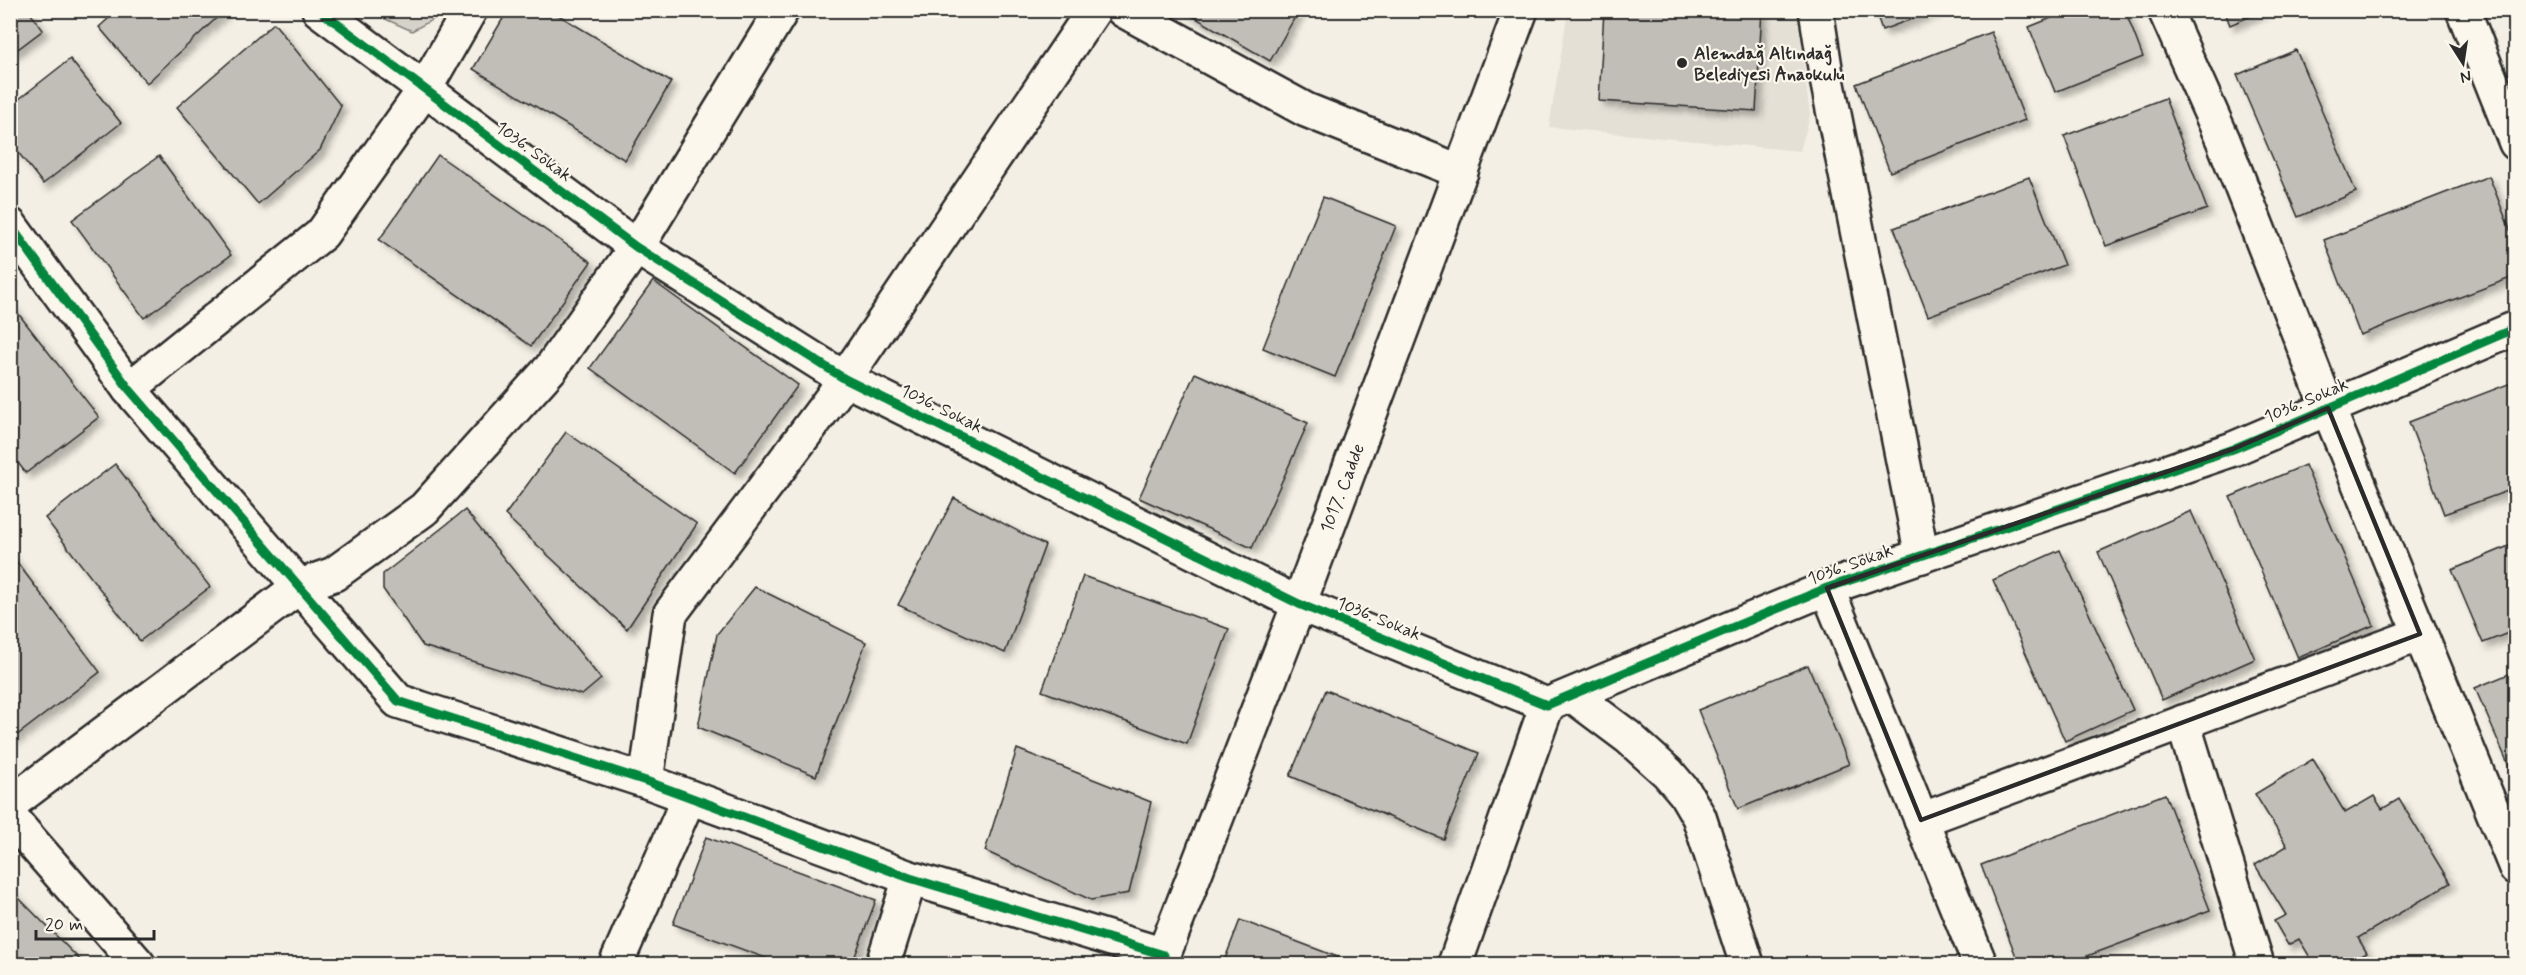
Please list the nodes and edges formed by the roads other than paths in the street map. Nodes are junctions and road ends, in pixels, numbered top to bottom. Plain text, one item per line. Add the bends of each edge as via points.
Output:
1 (319, 10) edge
2 (470, 10) edge
3 (782, 10) edge
4 (1094, 10) edge
5 (1124, 10) edge
6 (1521, 10) edge
7 (1816, 10) edge
8 (2165, 10) edge
9 (2463, 10) edge
10 (424, 90) junction
11 (2516, 143) edge
12 (1461, 172) junction
13 (10, 225) edge
14 (636, 246) junction
15 (2516, 328) edge
16 (845, 379) junction
17 (129, 389) junction
18 (2328, 408) junction
19 (1922, 556) junction
20 (300, 586) junction
21 (1827, 588) junction
22 (1299, 604) junction
23 (2420, 634) junction
24 (1559, 700) junction
25 (2183, 722) junction
26 (646, 781) junction
27 (689, 796) junction
28 (10, 804) edge
29 (10, 818) edge
30 (1921, 820) junction
31 (2516, 868) edge
32 (910, 878) junction
33 (1162, 960) edge
34 (138, 964) edge
35 (616, 964) edge
36 (884, 964) edge
37 (1455, 964) edge
38 (1747, 964) edge
39 (1980, 964) edge
40 (2257, 964) edge

1 - 10 street, 1036. Sokak
2 - 10 street
3 - 14 street
4 - 16 street
5 - 12 street via 1306,110
6 - 12 street, 1017. Cadde
7 - 19 street
8 - 18 street via 2223,140
9 - 11 street
10 - 14 street, 1036. Sokak
10 - 17 street via 322,234
12 - 22 street, 1017. Cadde
13 - 17 street
14 - 16 street, 1036. Sokak
14 - 20 street via 550,368 424,509 334,574
15 - 18 street, 1036. Sokak
16 - 22 street, 1036. Sokak
16 - 26 street via 670,614
17 - 20 street
18 - 19 street, 1036. Sokak via 2233,449
18 - 23 street
19 - 21 street, 1036. Sokak
20 - 26 street via 398,701
20 - 28 street
21 - 24 street, 1036. Sokak
21 - 30 street
22 - 24 street, 1036. Sokak
22 - 33 street, 1017. Cadde
23 - 25 street
23 - 31 street
24 - 37 street
24 - 38 street via 1628,737 1685,793 1699,817
25 - 30 street
25 - 40 street
26 - 27 street
27 - 32 street
27 - 35 street
29 - 34 street
30 - 39 street
32 - 33 street
32 - 36 street

